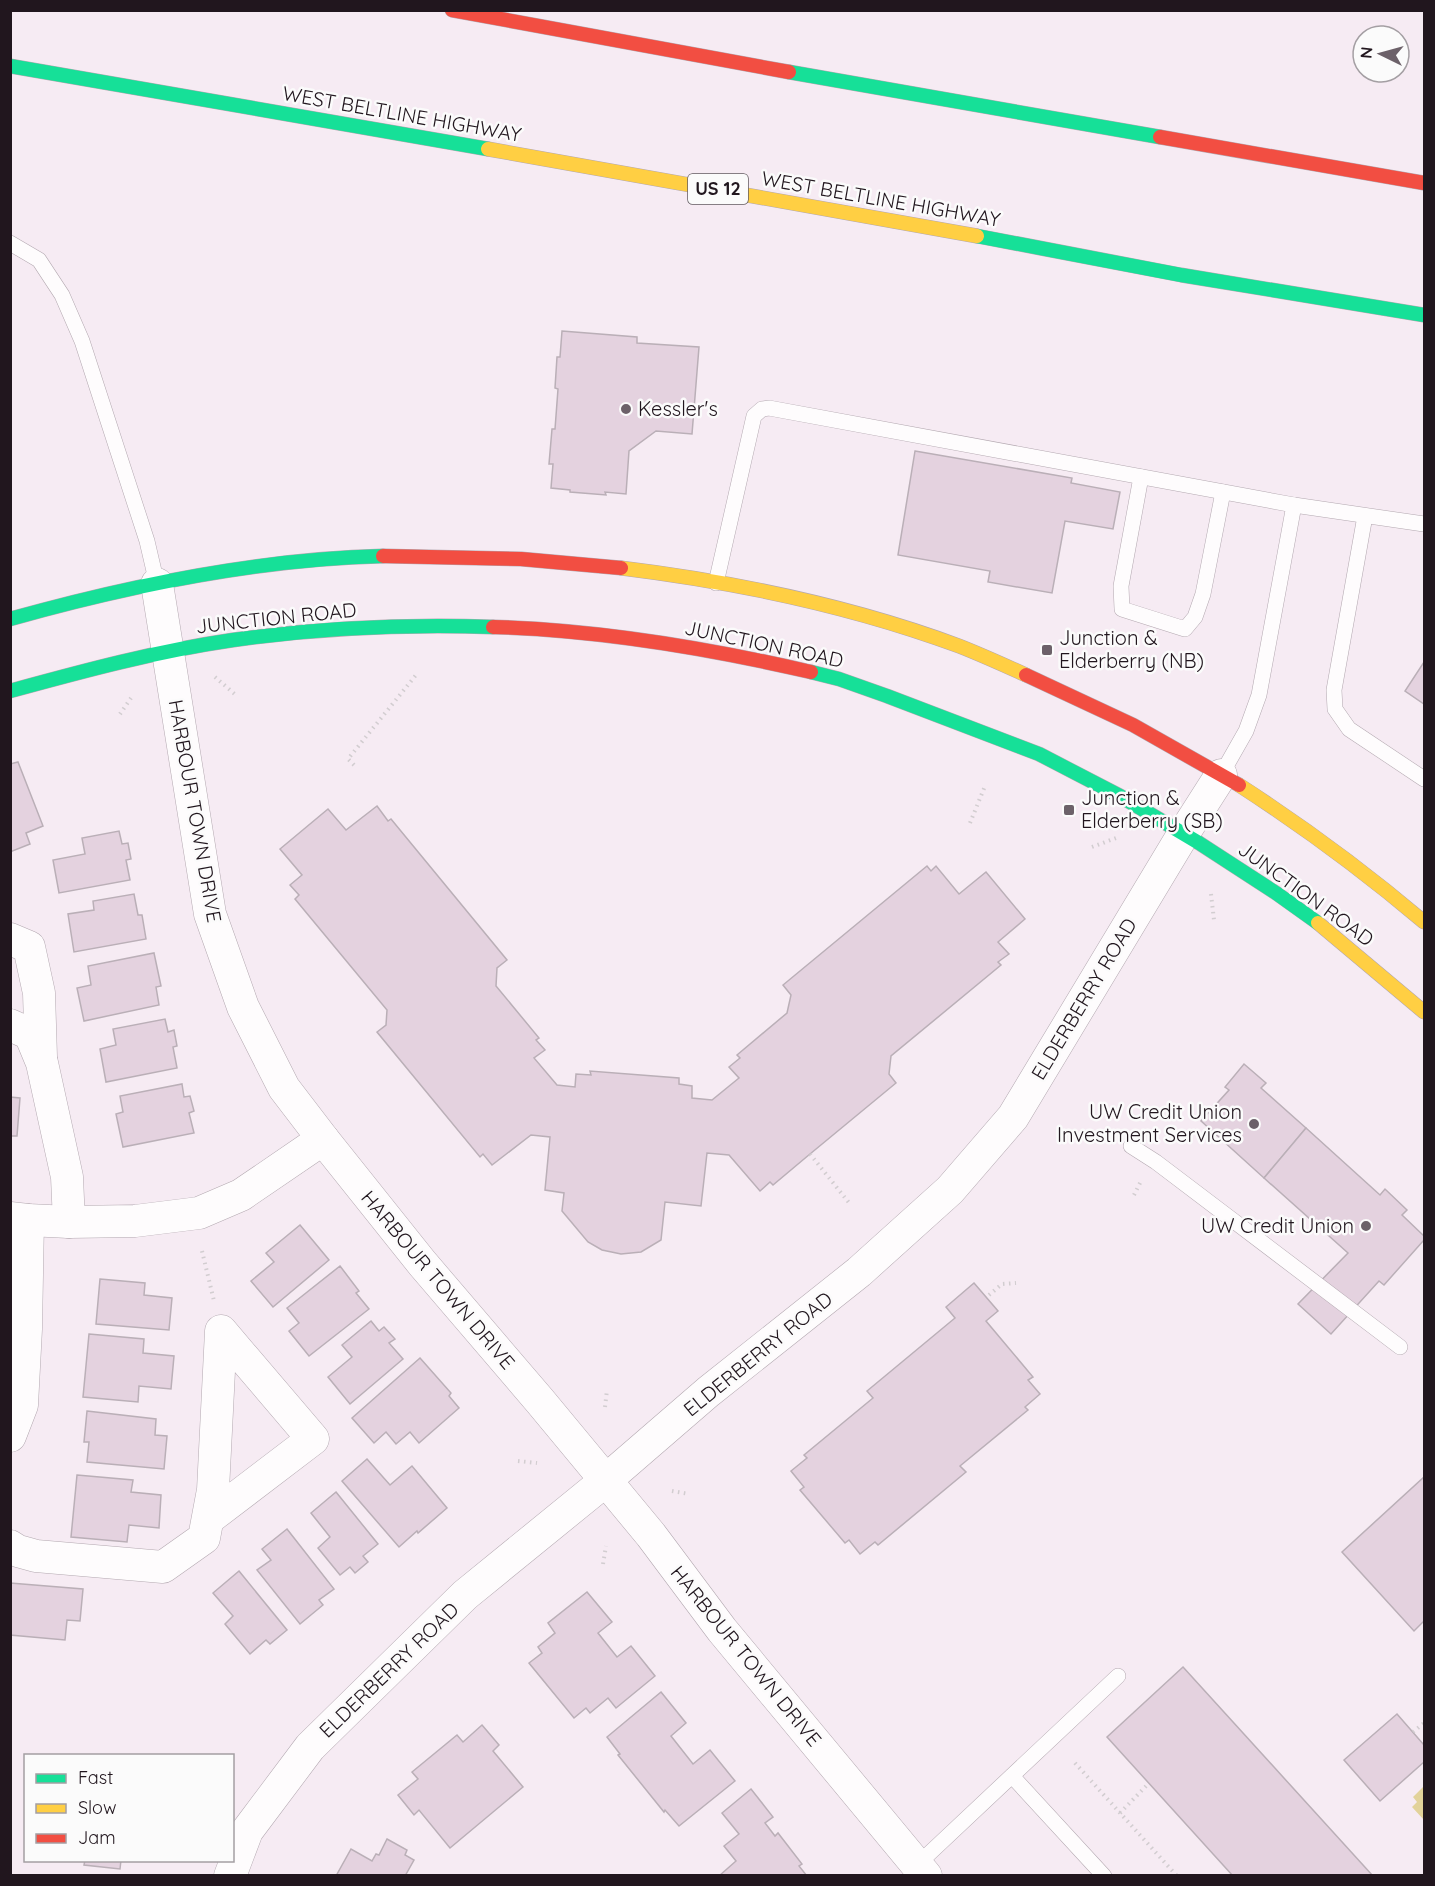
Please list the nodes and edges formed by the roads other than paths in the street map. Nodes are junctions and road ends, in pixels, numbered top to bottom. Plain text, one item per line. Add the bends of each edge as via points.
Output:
1 (452, 10) edge
2 (10, 66) edge
3 (1425, 183) edge
4 (10, 243) edge
5 (1425, 315) edge
6 (1142, 477) junction
7 (1223, 492) junction
8 (1294, 505) junction
9 (1365, 516) junction
10 (1425, 524) edge
11 (716, 583) junction
12 (157, 584) junction
13 (10, 619) edge
14 (168, 651) junction
15 (10, 691) edge
16 (1221, 775) junction
17 (1425, 779) edge
18 (1184, 833) junction
19 (1425, 922) edge
20 (10, 939) edge
21 (1425, 1012) edge
22 (10, 1025) edge
23 (42, 1063) junction
24 (323, 1139) junction
25 (1131, 1146) dead end
26 (19, 1219) edge
27 (69, 1222) junction
28 (1400, 1347) dead end
29 (13, 1421) edge
30 (605, 1481) junction
31 (208, 1519) junction
32 (10, 1546) edge
33 (1118, 1677) dead end
34 (1012, 1776) junction
35 (922, 1870) edge
36 (230, 1875) edge
37 (1104, 1875) edge

1 - 3 main road
2 - 5 main road, WEST BELTLINE HIGHWAY / US 12
4 - 12 lane via 39,260 62,295 82,341 147,541
6 - 7 lane
6 - 7 lane via 1121,585 1122,609 1185,629 1195,617 1203,594
6 - 11 lane via 762,409 754,416
7 - 8 lane
8 - 9 lane
8 - 16 lane via 1259,695 1246,731
9 - 10 lane
9 - 17 lane via 1334,690 1335,709 1349,729
11 - 12 main road via 629,568 516,558 414,556 348,557
11 - 16 main road via 857,614 953,644 1072,695
12 - 13 main road
12 - 14 street, HARBOUR TOWN DRIVE
14 - 15 main road, JUNCTION ROAD
14 - 18 main road, JUNCTION ROAD via 266,635 440,625 596,634 717,651 835,678 920,707 1038,754
14 - 24 street, HARBOUR TOWN DRIVE via 210,914 243,1007 284,1088
16 - 18 street, ELDERBERRY ROAD
16 - 19 main road via 1381,883
18 - 21 main road, JUNCTION ROAD via 1300,910
18 - 30 street, ELDERBERRY ROAD via 1013,1116 950,1190 859,1272 708,1392
20 - 23 street via 29,946 39,993
22 - 23 street via 30,1034
23 - 27 street via 67,1177
24 - 27 street via 241,1195 198,1213 135,1221
24 - 30 street, HARBOUR TOWN DRIVE
25 - 28 lane
26 - 27 street
26 - 29 street via 27,1329 22,1405
30 - 35 street, HARBOUR TOWN DRIVE via 722,1630
30 - 36 street, ELDERBERRY ROAD via 465,1595 310,1747 248,1831
31 - 31 street via 313,1439 221,1331 213,1490
31 - 32 street via 204,1538 163,1567 36,1556
33 - 34 lane
34 - 35 lane
34 - 37 lane

